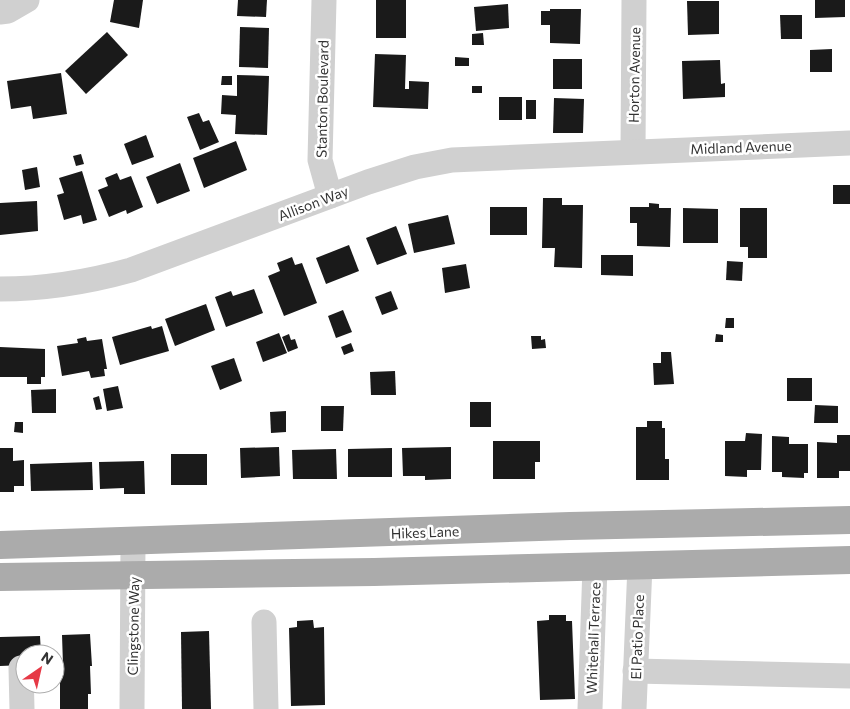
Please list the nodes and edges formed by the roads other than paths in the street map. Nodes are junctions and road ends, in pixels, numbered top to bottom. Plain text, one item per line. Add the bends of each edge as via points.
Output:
1 (28, 0) edge
2 (324, 0) edge
3 (634, 0) edge
4 (0, 12) edge
5 (850, 143) edge
6 (633, 151) junction
7 (330, 196) junction
8 (0, 289) edge
9 (850, 520) edge
10 (134, 542) junction
11 (0, 545) edge
12 (850, 560) edge
13 (640, 565) junction
14 (595, 567) junction
15 (134, 575) junction
16 (0, 577) edge
17 (264, 622) dead end
18 (636, 672) junction
19 (850, 676) edge
20 (22, 694) edge
21 (22, 709) edge
22 (132, 709) edge
23 (266, 709) edge
24 (590, 709) edge
25 (634, 709) edge

1 - 4 street
2 - 7 street, Stanton Boulevard via 320,160
3 - 6 street, Horton Avenue
5 - 6 street, Midland Avenue
6 - 7 street, Allison Way via 452,160 415,166
7 - 8 street, Allison Way via 131,270 45,288
9 - 10 main road, Hikes Lane via 570,526
10 - 11 main road, Hikes Lane
10 - 15 street, Clingstone Way
12 - 13 main road
13 - 14 main road
13 - 18 street, El Patio Place
14 - 15 main road
14 - 24 street, Whitehall Terrace
15 - 16 main road
15 - 22 street, Clingstone Way
17 - 23 street
18 - 19 street
18 - 25 street, El Patio Place
20 - 21 street

